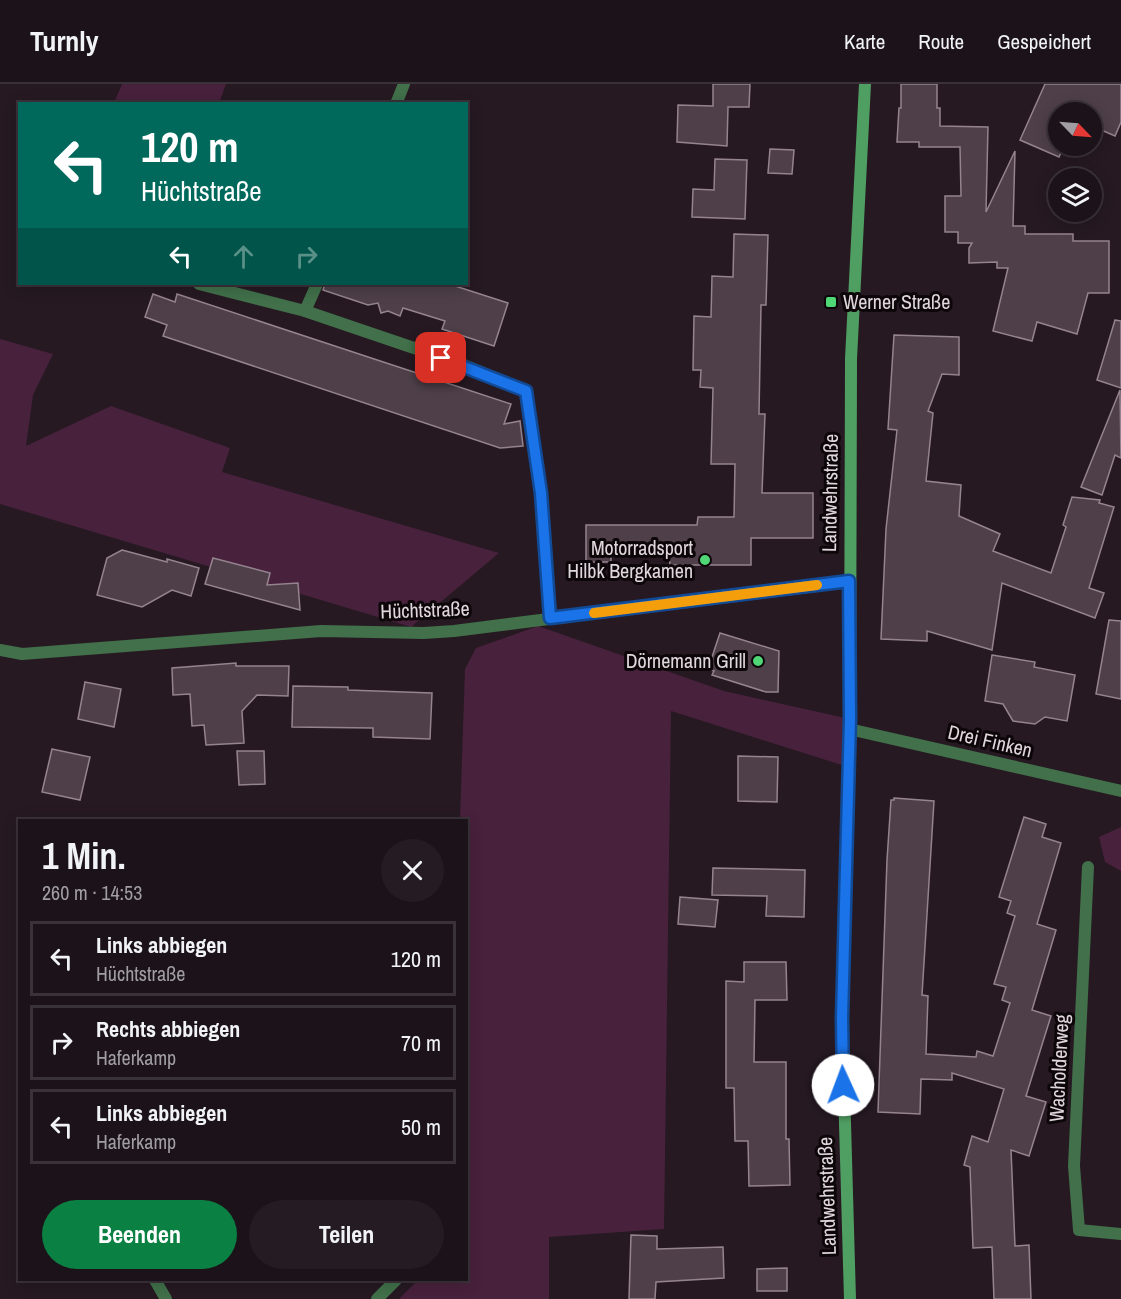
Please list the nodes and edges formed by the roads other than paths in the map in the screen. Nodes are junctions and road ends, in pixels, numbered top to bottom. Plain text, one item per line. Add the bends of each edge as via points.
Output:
1 (404, 84) edge
2 (865, 84) edge
3 (397, 102) edge
4 (204, 285) edge
5 (317, 285) edge
6 (305, 311) junction
7 (849, 581) junction
8 (550, 618) junction
9 (0, 650) edge
10 (849, 729) junction
11 (1121, 791) edge
12 (1088, 867) dead end
13 (1121, 1234) edge
14 (155, 1281) edge
15 (395, 1281) edge
16 (166, 1299) edge
17 (377, 1299) edge
18 (850, 1299) edge

1 - 3 street
2 - 7 main road, Landwehrstraße via 853,306
4 - 6 street
5 - 6 street
6 - 8 street via 464,365 526,391 541,493
7 - 8 street, Hüchtstraße
7 - 10 main road, Landwehrstraße
8 - 9 street, Hüchtstraße via 424,633 321,631 22,654
10 - 11 street, Drei Finken
10 - 18 main road, Landwehrstraße via 842,1018
12 - 13 street, Wacholderweg via 1074,1166 1079,1230
14 - 16 street
15 - 17 street

